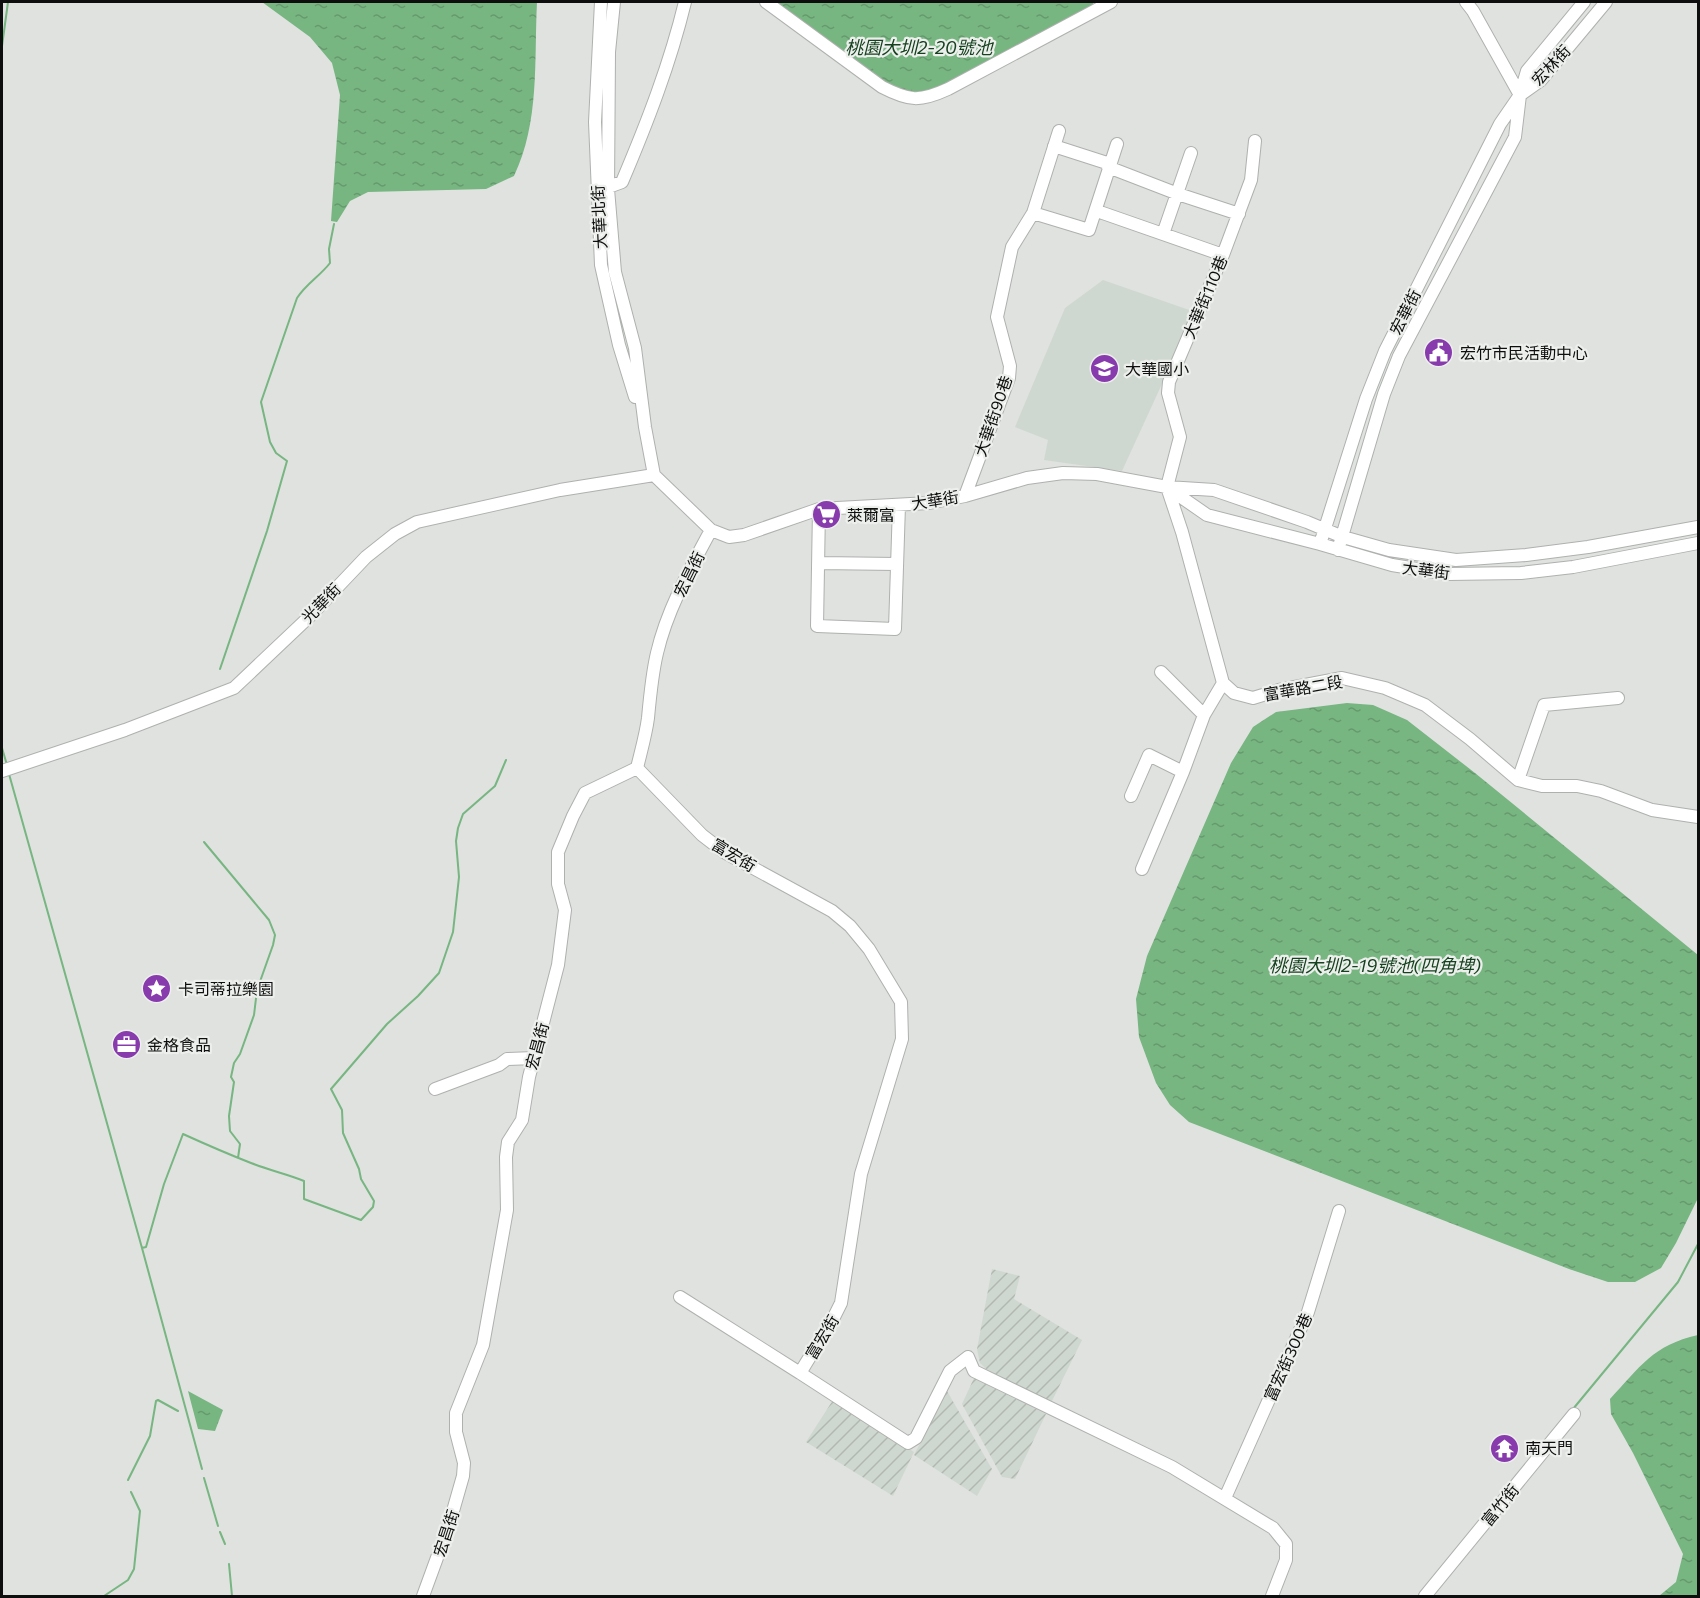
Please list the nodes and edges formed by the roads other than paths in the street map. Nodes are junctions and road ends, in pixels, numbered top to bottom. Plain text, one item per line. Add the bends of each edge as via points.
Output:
1 (601, 2) edge
2 (614, 2) edge
3 (685, 2) edge
4 (766, 2) edge
5 (1111, 2) edge
6 (1584, 2) edge
7 (1606, 2) edge
8 (1472, 5) edge
9 (1520, 95) junction
10 (1059, 130) dead end
11 (1255, 141) dead end
12 (1117, 144) dead end
13 (1054, 146) junction
14 (1191, 153) dead end
15 (1109, 166) junction
16 (603, 190) junction
17 (1178, 194) junction
18 (1097, 211) junction
19 (1033, 213) junction
20 (1239, 214) junction
21 (1163, 234) junction
22 (1223, 255) junction
23 (1432, 260) junction
24 (1445, 269) junction
25 (1385, 351) junction
26 (1398, 358) junction
27 (654, 475) junction
28 (1167, 487) junction
29 (966, 496) junction
30 (899, 506) junction
31 (819, 509) junction
32 (1698, 527) edge
33 (1323, 529) junction
34 (711, 530) junction
35 (1649, 536) junction
36 (1343, 537) junction
37 (1698, 543) edge
38 (1320, 544) junction
39 (1338, 550) junction
40 (1652, 552) junction
41 (1511, 556) junction
42 (818, 563) junction
43 (897, 564) junction
44 (1516, 573) junction
45 (1161, 672) dead end
46 (1223, 682) junction
47 (1618, 698) dead end
48 (1204, 714) junction
49 (637, 768) junction
50 (2, 771) edge
51 (1183, 771) junction
52 (1518, 780) junction
53 (1131, 796) dead end
54 (1698, 817) edge
55 (1142, 869) dead end
56 (534, 1058) junction
57 (435, 1089) dead end
58 (1339, 1211) dead end
59 (680, 1297) dead end
60 (800, 1373) junction
61 (1574, 1414) dead end
62 (1225, 1498) junction
63 (423, 1596) edge
64 (1272, 1596) edge
65 (1425, 1596) edge

1 - 16 street, 大華北街 via 595,122
2 - 16 street, 大華北街
3 - 16 street via 650,116 622,182
4 - 5 street via 882,87 912,100 934,96
6 - 9 street, 宏林街 via 1527,71
7 - 9 street, 宏林街 via 1541,80
8 - 9 street
9 - 23 street, 宏華街 via 1500,124
9 - 24 street, 宏華街 via 1515,137
10 - 13 street, 大華街90巷
11 - 20 street, 大華街110巷 via 1251,180
12 - 15 street
13 - 15 street
13 - 19 street, 大華街90巷
14 - 17 street
15 - 17 street
15 - 18 street
16 - 27 street, 大華北街 via 615,272 635,348
17 - 20 street
17 - 21 street
18 - 19 street via 1089,230
18 - 21 street
19 - 29 street, 大華街90巷 via 1012,247 997,316 1010,366 1009,378
20 - 22 street, 大華街110巷
21 - 22 street
22 - 28 street, 大華街110巷 via 1169,382 1168,393 1180,437
23 - 24 street
23 - 25 street, 宏華街
24 - 26 street, 宏華街
25 - 26 street
25 - 33 street, 宏華街
26 - 36 street, 宏華街
27 - 34 street
27 - 50 street, 光華街 via 560,490 417,522 366,557 234,687
28 - 29 street, 大華街 via 1097,474 1063,473 1027,478
28 - 33 street, 大華街 via 1214,490
28 - 38 street, 大華街 via 1207,515
28 - 46 street
29 - 30 street, 大華街
30 - 31 street, 大華街
30 - 43 street
31 - 34 street, 大華街 via 744,535 729,537
31 - 42 street
32 - 35 street, 大華街
33 - 36 street, 大華街
33 - 38 street, 宏華街
34 - 49 street, 宏昌街 via 664,627
35 - 40 street
35 - 41 street, 大華街
36 - 39 street, 宏華街
36 - 41 street, 大華街 via 1389,550 1456,560
37 - 40 street, 大華街
38 - 39 street, 大華街
39 - 44 street, 大華街 via 1392,565 1448,574
40 - 44 street, 大華街
41 - 44 street
42 - 43 street
42 - 43 street via 817,626 895,629
45 - 48 street
46 - 48 street
46 - 52 street, 富華路二段 via 1234,693 1253,698 1342,678 1385,688 1425,705
47 - 52 street via 1544,705
48 - 51 street
49 - 56 street, 宏昌街 via 585,793 558,852 558,884 565,910 558,965
49 - 60 street, 富宏街 via 702,835 724,852 832,910 869,949 901,1002 902,1039 861,1174 841,1303
51 - 53 street via 1149,755
51 - 55 street
52 - 54 street, 富華路二段 via 1542,786 1601,790 1652,810
56 - 57 street via 507,1059
56 - 63 street, 宏昌街 via 522,1120 508,1142 507,1210 483,1345 456,1413 463,1476
58 - 62 street, 富宏街300巷 via 1308,1312
59 - 60 street
60 - 62 street, 富宏街 via 908,1443 916,1438 950,1371 968,1357 974,1371 1172,1467
61 - 65 street, 富竹街
62 - 64 street, 富宏街 via 1273,1528 1286,1544 1286,1560

